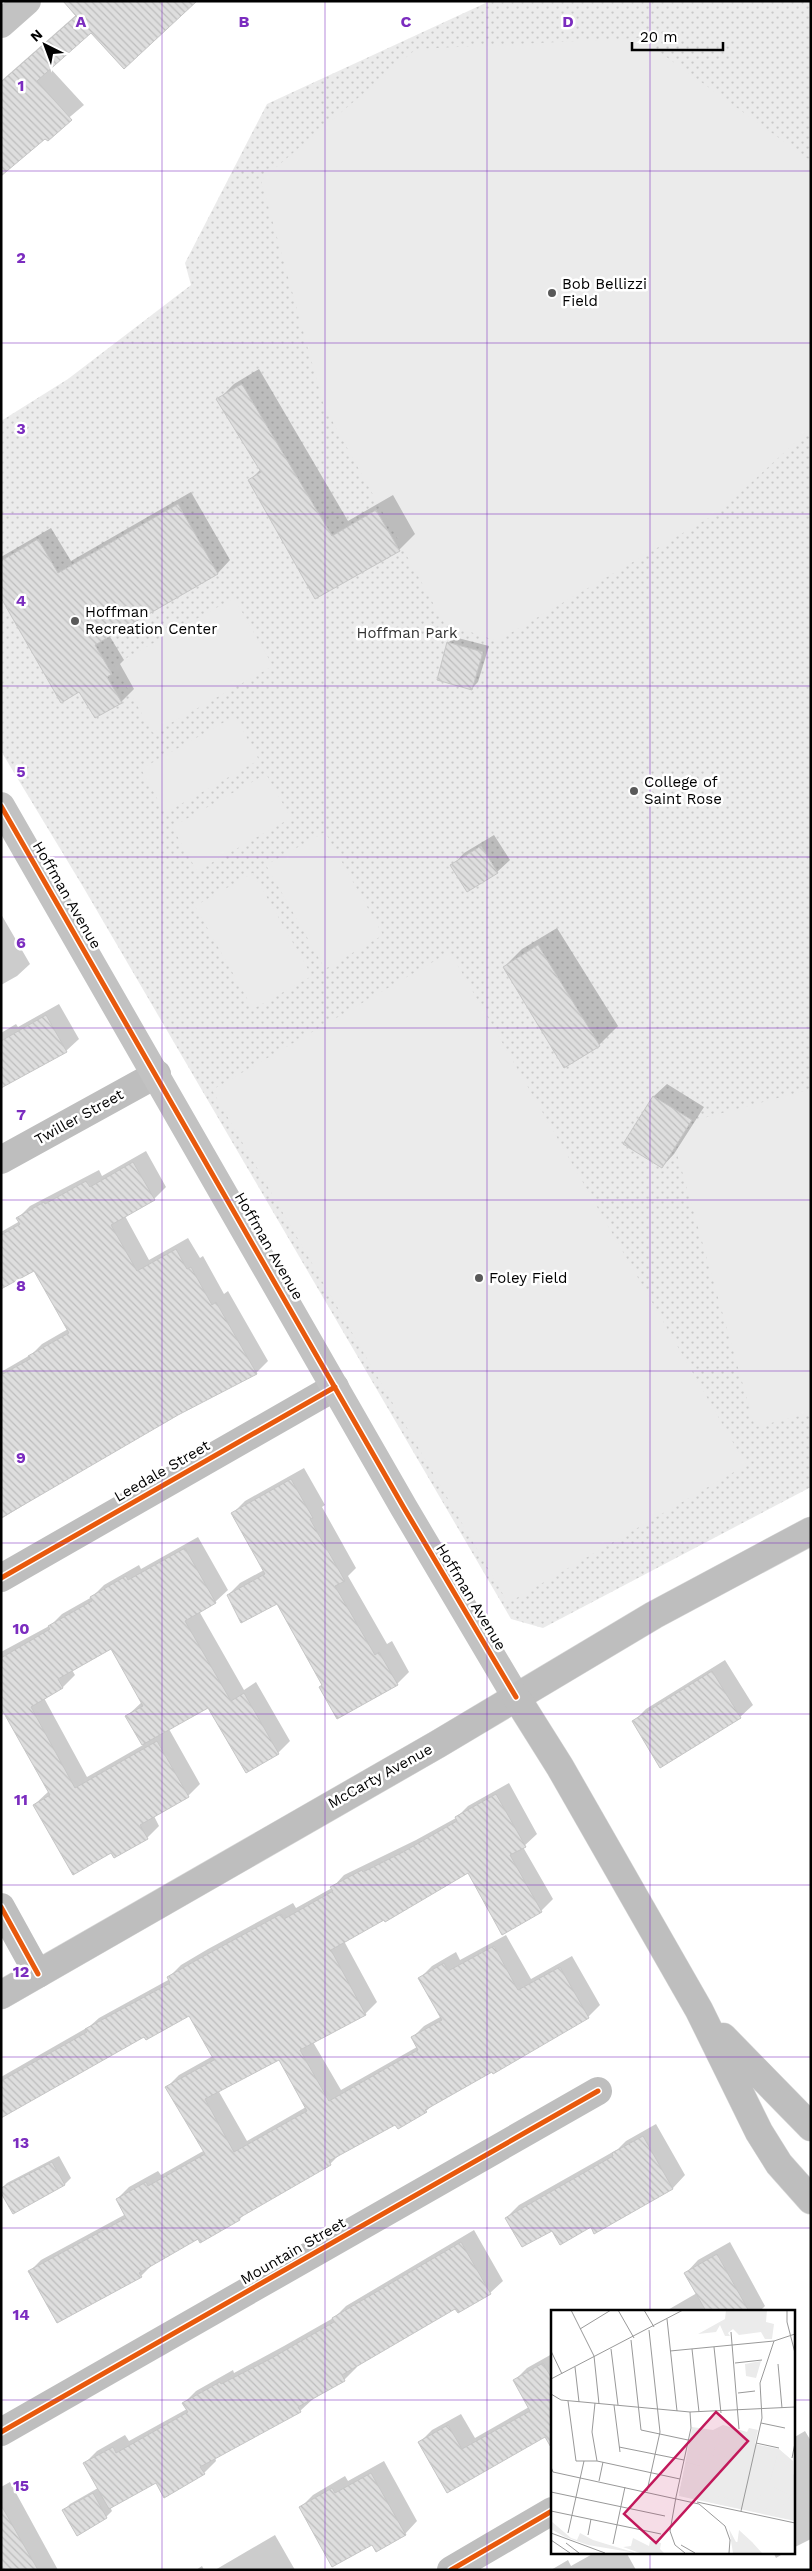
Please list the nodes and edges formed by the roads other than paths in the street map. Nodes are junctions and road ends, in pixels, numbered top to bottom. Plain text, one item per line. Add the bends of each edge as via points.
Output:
1 (27, 1) edge
2 (1, 24) edge
3 (1, 806) edge
4 (157, 1074) junction
5 (1, 1160) edge
6 (335, 1387) junction
7 (809, 1532) edge
8 (1, 1578) edge
9 (516, 1697) junction
10 (1, 1907) edge
11 (38, 1974) junction
12 (1, 1995) edge
13 (700, 2010) junction
14 (598, 2091) dead end
15 (811, 2127) edge
16 (811, 2200) edge
17 (1, 2432) edge
18 (551, 2512) edge
19 (451, 2570) edge

1 - 2 street
3 - 4 street, Hoffman Avenue
4 - 5 main road, Twiller Street
4 - 6 street, Hoffman Avenue
6 - 8 main road, Leedale Street
6 - 9 street, Hoffman Avenue
7 - 9 main road, McCarty Avenue via 608,1642
9 - 11 main road, McCarty Avenue
9 - 13 main road
10 - 11 main road
11 - 12 main road, McCarty Avenue
13 - 15 main road via 746,2063
13 - 16 main road via 759,2132 779,2164
14 - 17 main road, Mountain Street
18 - 19 main road

